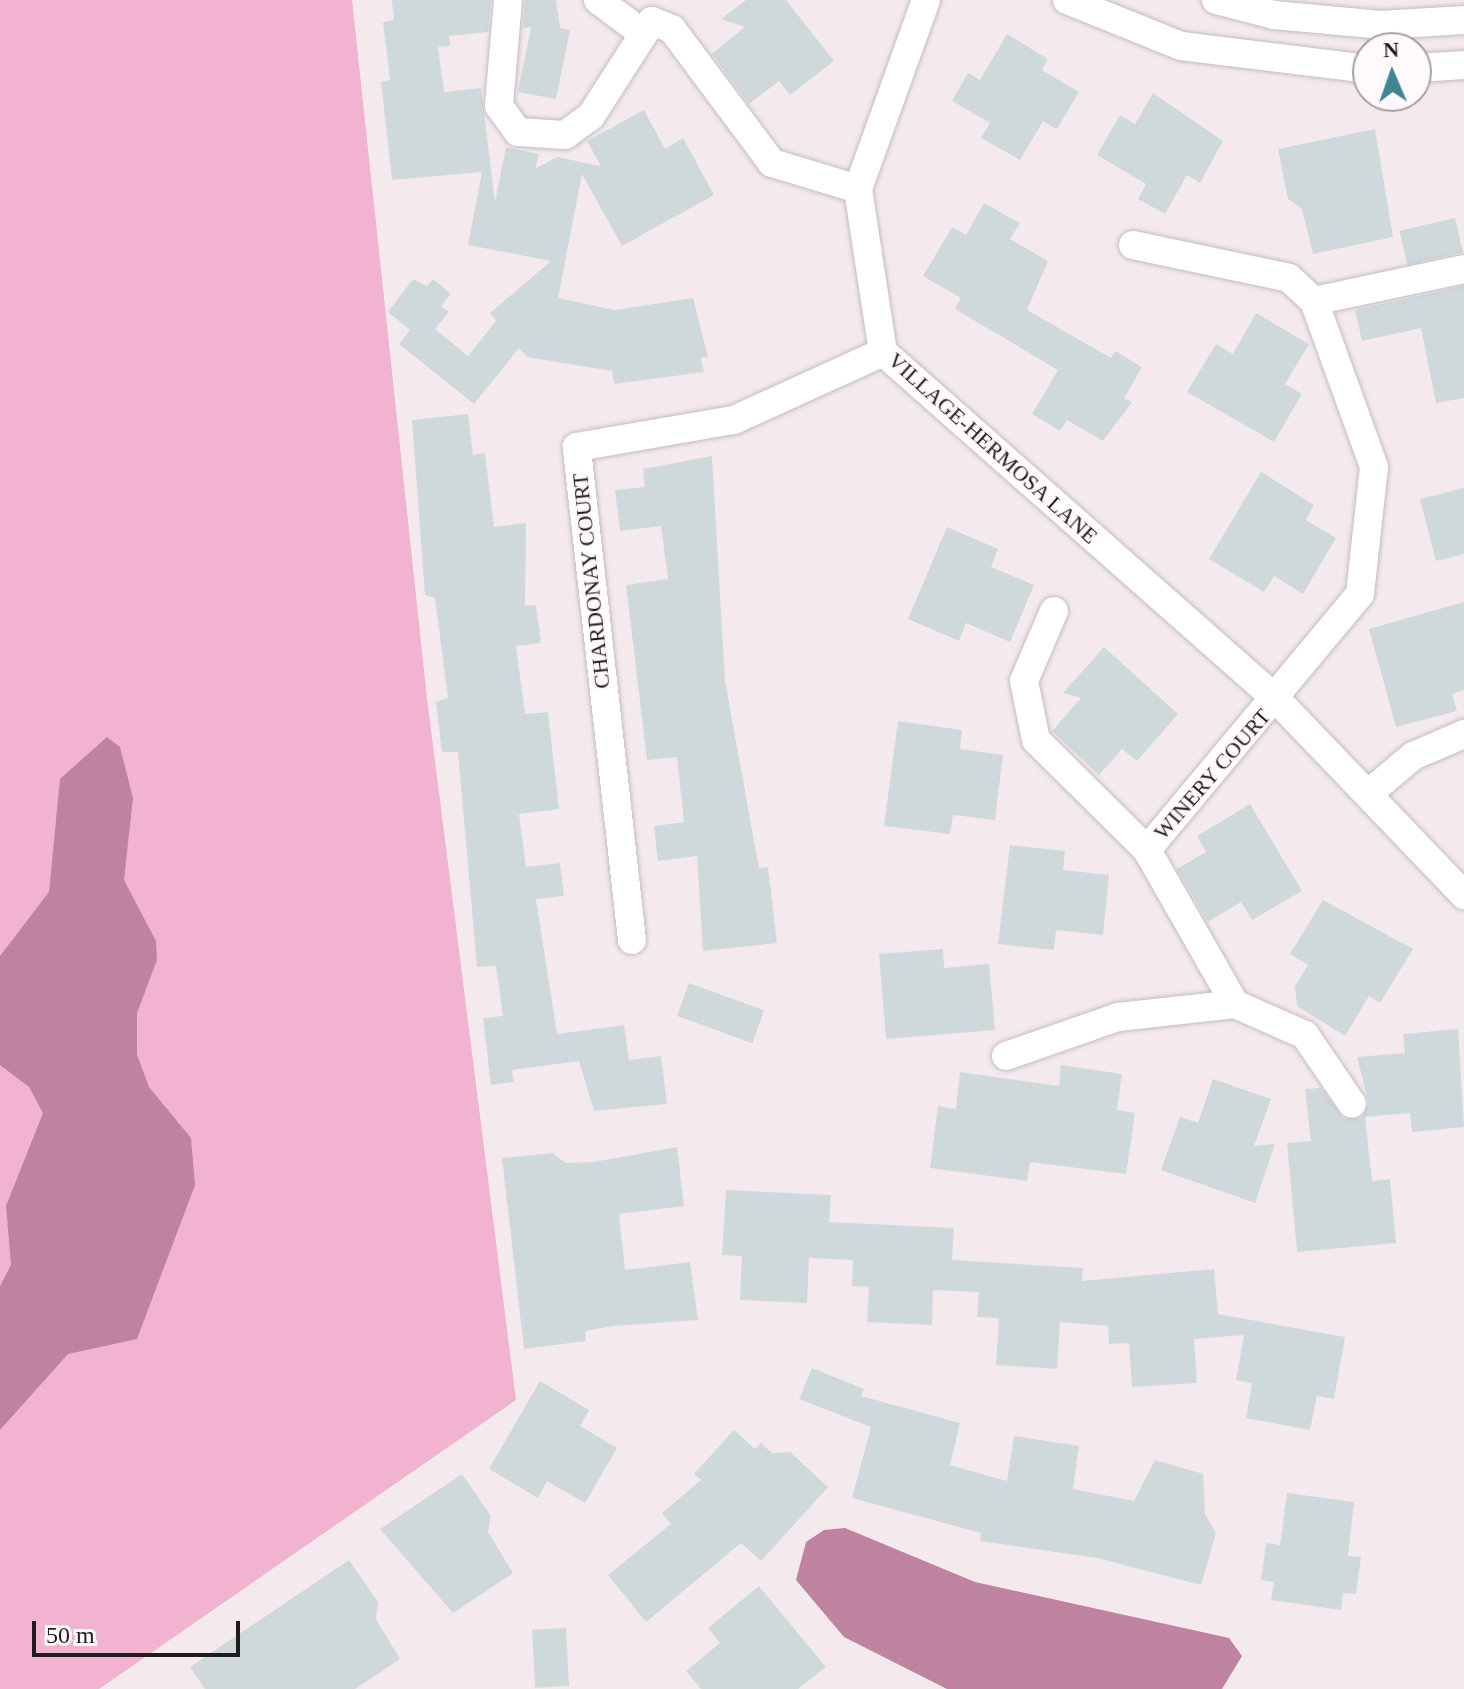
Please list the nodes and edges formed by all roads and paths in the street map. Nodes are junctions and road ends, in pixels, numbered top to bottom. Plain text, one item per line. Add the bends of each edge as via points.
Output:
1 (508, 0) edge
2 (598, 0) edge
3 (926, 0) edge
4 (1067, 0) edge
5 (1216, 0) edge
6 (1464, 20) edge
7 (641, 32) junction
8 (1464, 65) edge
9 (1352, 67) edge
10 (1432, 67) edge
11 (858, 189) junction
12 (1133, 245) dead end
13 (1464, 269) edge
14 (1314, 301) junction
15 (883, 352) junction
16 (1054, 611) dead end
17 (1276, 699) junction
18 (1464, 734) edge
19 (1368, 794) junction
20 (1147, 850) junction
21 (1464, 895) edge
22 (632, 940) dead end
23 (1235, 1004) junction
24 (1006, 1056) dead end
25 (1352, 1104) dead end

1 - 7 street via 499,106 518,132 565,135 591,116
2 - 7 street
3 - 11 street, VILLAGE-HERMOSA LANE
4 - 9 street via 1181,46
5 - 6 street via 1274,15 1381,25
7 - 11 street via 652,21 672,29 772,163
8 - 10 street
11 - 15 street, VILLAGE-HERMOSA LANE
12 - 14 street via 1289,278
13 - 14 street
14 - 17 street, WINERY COURT via 1374,467 1360,594
15 - 17 street, VILLAGE-HERMOSA LANE
15 - 22 street, CHARDONAY COURT via 734,420 577,447
16 - 20 street, WINERY COURT via 1024,681 1036,740
17 - 19 street, VILLAGE-HERMOSA LANE
17 - 20 street, WINERY COURT
18 - 19 street via 1413,756
19 - 21 street, VILLAGE-HERMOSA LANE
20 - 23 street, WINERY COURT
23 - 24 street via 1118,1017
23 - 25 street via 1305,1035

